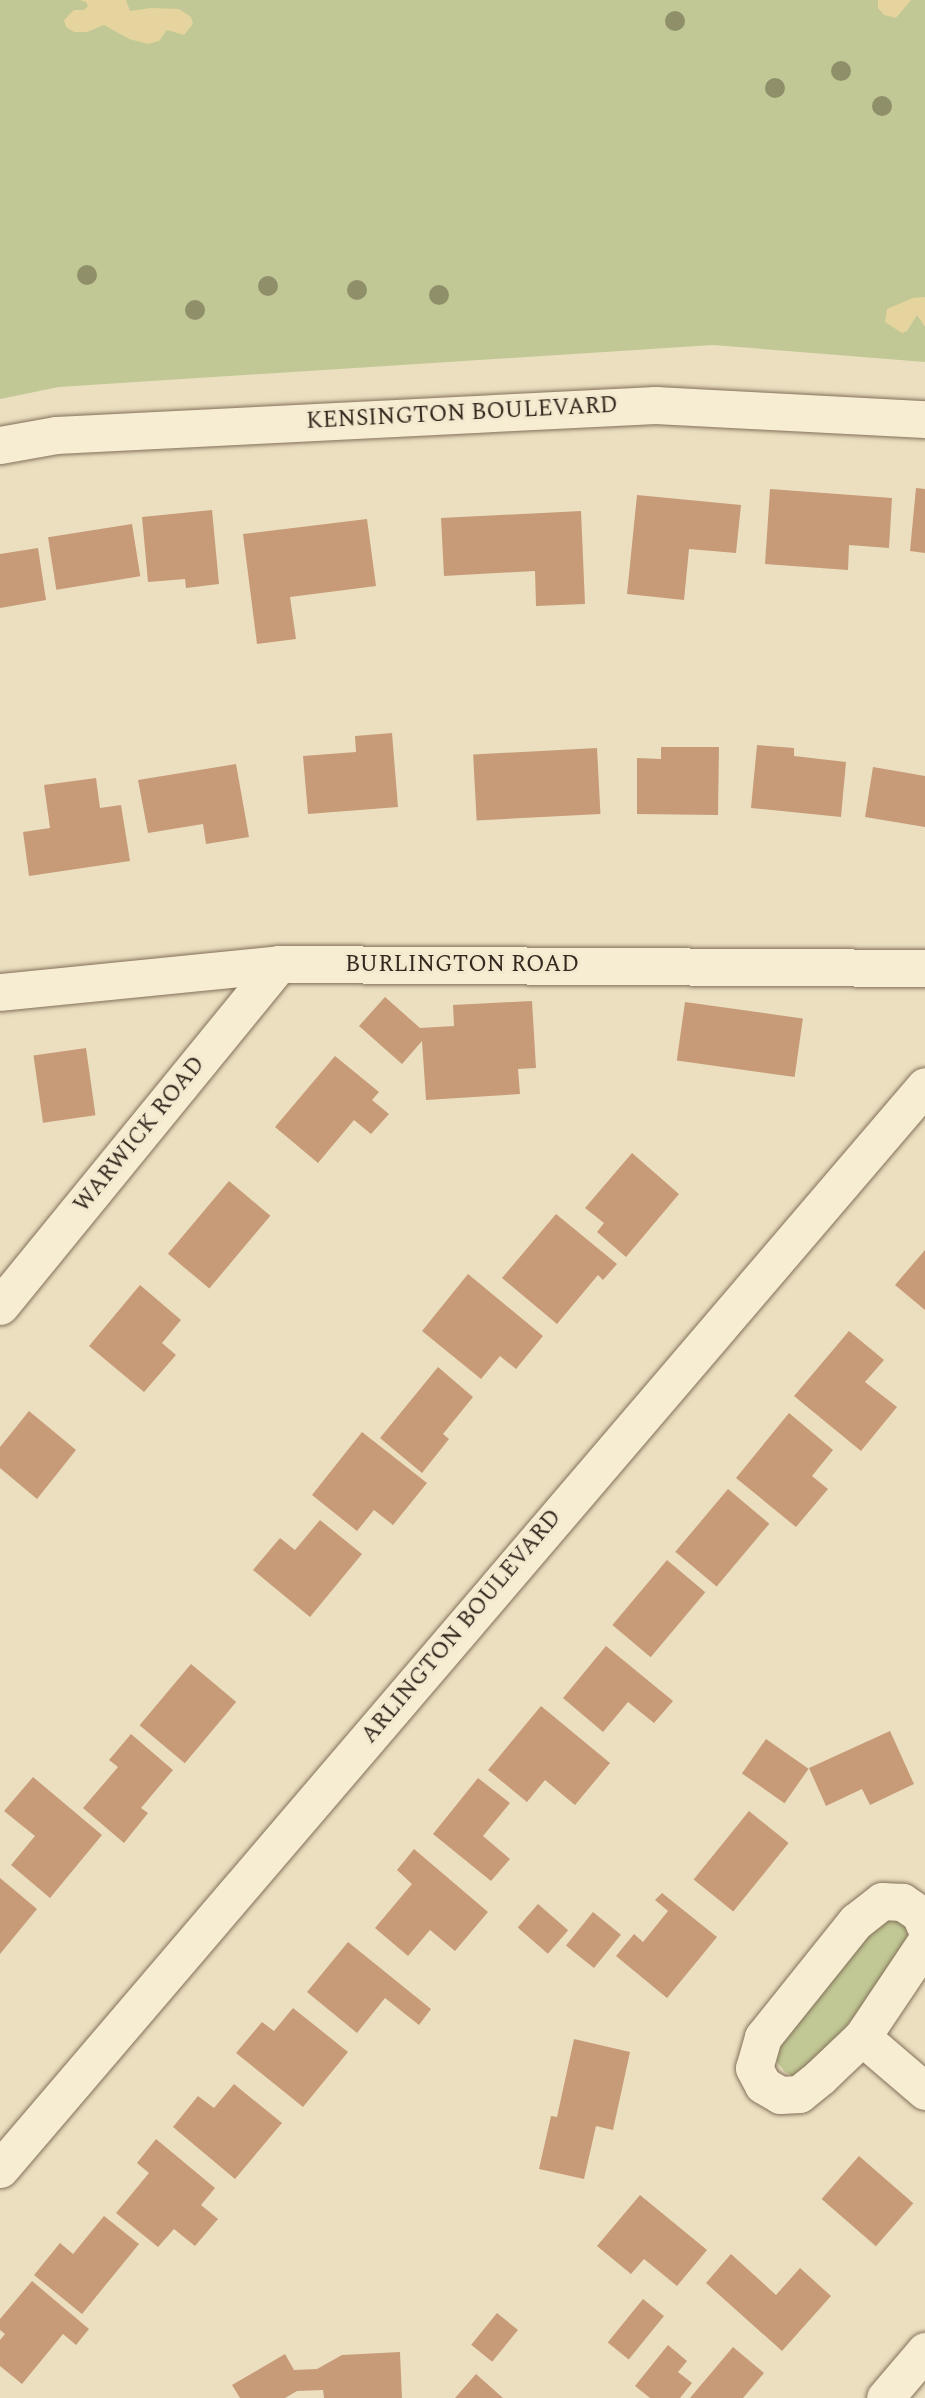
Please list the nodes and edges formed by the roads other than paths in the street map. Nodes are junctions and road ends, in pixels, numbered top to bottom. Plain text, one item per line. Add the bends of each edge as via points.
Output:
1 (925, 419) edge
2 (0, 445) edge
3 (279, 964) junction
4 (925, 968) edge
5 (0, 992) edge
6 (925, 1086) edge
7 (0, 1306) edge
8 (925, 1926) edge
9 (925, 1943) edge
10 (862, 2037) junction
11 (925, 2091) edge
12 (0, 2169) edge
13 (925, 2351) edge
14 (884, 2398) edge

1 - 2 street, KENSINGTON BOULEVARD via 655,405 70,434
3 - 4 street, BURLINGTON ROAD
3 - 5 street, BURLINGTON ROAD
3 - 7 street, WARWICK ROAD
6 - 12 street, ARLINGTON BOULEVARD
8 - 10 street via 920,1914 902,1902 882,1901 856,1921 762,2037 754,2068 763,2085 779,2095 799,2094
9 - 10 street
10 - 11 street
13 - 14 street

